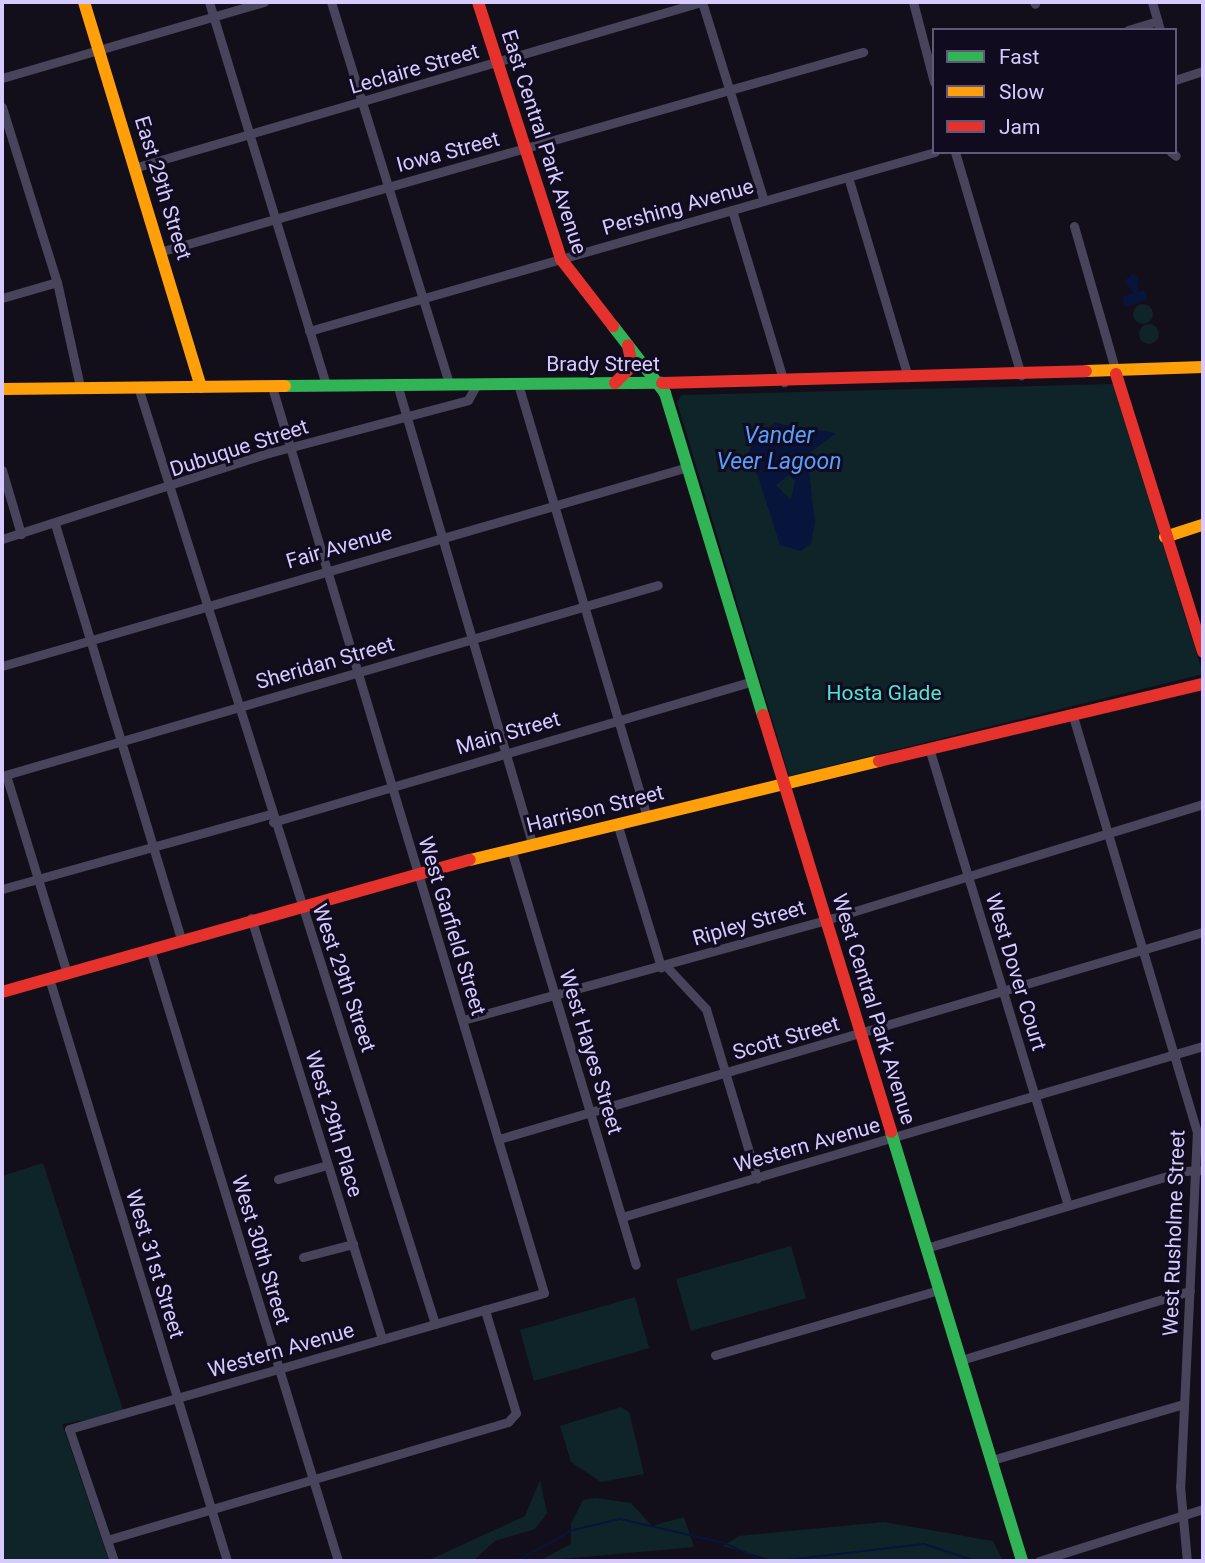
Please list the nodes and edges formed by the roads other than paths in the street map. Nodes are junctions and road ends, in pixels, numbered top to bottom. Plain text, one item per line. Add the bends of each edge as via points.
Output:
1 (84, 2) edge
2 (209, 2) edge
3 (264, 2) edge
4 (331, 2) edge
5 (478, 2) edge
6 (702, 2) edge
7 (913, 2) edge
8 (1152, 2) edge
9 (213, 17) junction
10 (1159, 25) edge
11 (1140, 28) edge
12 (100, 50) junction
13 (863, 52) dead end
14 (497, 64) junction
15 (1203, 71) edge
16 (932, 74) edge
17 (2, 78) edge
18 (1177, 78) edge
19 (730, 91) junction
20 (361, 101) junction
21 (2, 107) edge
22 (249, 134) junction
23 (523, 150) junction
24 (932, 153) edge
25 (956, 154) edge
26 (136, 167) junction
27 (848, 177) junction
28 (388, 186) junction
29 (764, 201) junction
30 (732, 210) junction
31 (275, 219) junction
32 (1074, 226) dead end
33 (163, 251) junction
34 (561, 259) junction
35 (57, 282) junction
36 (2, 298) edge
37 (423, 298) junction
38 (309, 331) junction
39 (628, 345) junction
40 (1203, 367) edge
41 (1116, 374) junction
42 (1021, 376) junction
43 (908, 377) junction
44 (784, 382) junction
45 (396, 383) junction
46 (615, 383) junction
47 (661, 383) junction
48 (449, 384) junction
49 (477, 384) junction
50 (518, 384) junction
51 (326, 385) junction
52 (80, 387) junction
53 (138, 387) junction
54 (201, 387) junction
55 (272, 387) junction
56 (2, 389) edge
57 (407, 418) junction
58 (291, 447) junction
59 (688, 467) junction
60 (2, 470) edge
61 (170, 489) junction
62 (553, 503) junction
63 (55, 524) junction
64 (1203, 525) edge
65 (21, 534) junction
66 (442, 536) junction
67 (1165, 537) junction
68 (2, 540) edge
69 (327, 569) junction
70 (658, 585) dead end
71 (206, 605) junction
72 (584, 606) junction
73 (472, 639) junction
74 (90, 640) junction
75 (1203, 652) edge
76 (2, 666) edge
77 (358, 672) junction
78 (753, 681) junction
79 (1203, 684) edge
80 (238, 707) junction
81 (1072, 713) junction
82 (618, 721) junction
83 (121, 741) junction
84 (929, 748) junction
85 (506, 754) junction
86 (4, 775) edge
87 (783, 783) junction
88 (392, 787) junction
89 (1203, 804) edge
90 (646, 816) junction
91 (272, 818) junction
92 (617, 822) junction
93 (1109, 833) junction
94 (532, 844) junction
95 (153, 846) junction
96 (511, 849) junction
97 (418, 872) junction
98 (969, 877) junction
99 (37, 879) junction
100 (2, 889) edge
101 (303, 904) junction
102 (251, 918) junction
103 (826, 919) junction
104 (1203, 932) edge
105 (181, 940) junction
106 (150, 949) junction
107 (1144, 949) junction
108 (663, 966) junction
109 (67, 973) junction
110 (48, 978) junction
111 (1003, 990) junction
112 (2, 992) edge
113 (555, 995) junction
114 (463, 1020) junction
115 (862, 1034) junction
116 (1203, 1046) edge
117 (1176, 1053) junction
118 (726, 1074) junction
119 (1035, 1095) junction
120 (591, 1114) junction
121 (893, 1138) junction
122 (499, 1139) junction
123 (327, 1165) junction
124 (1199, 1170) edge
125 (757, 1178) junction
126 (278, 1179) dead end
127 (1068, 1205) junction
128 (622, 1217) junction
129 (353, 1244) junction
130 (926, 1248) junction
131 (303, 1257) dead end
132 (636, 1265) dead end
133 (939, 1290) junction
134 (1190, 1292) junction
135 (544, 1293) joint
136 (485, 1310) junction
137 (435, 1324) junction
138 (382, 1339) junction
139 (715, 1354) dead end
140 (961, 1360) junction
141 (279, 1368) junction
142 (178, 1397) junction
143 (1184, 1404) junction
144 (992, 1460) junction
145 (313, 1478) junction
146 (211, 1508) junction
147 (1203, 1509) edge
148 (1182, 1517) junction
149 (107, 1539) junction
150 (114, 1561) edge
151 (227, 1561) edge
152 (338, 1561) edge
153 (1023, 1561) edge
154 (1039, 1561) edge
155 (1187, 1561) edge

1 - 12 main road, East 29th Street
2 - 9 street
3 - 9 street
4 - 20 street
5 - 14 main road, East Central Park Avenue
6 - 14 street, Leclaire Street
6 - 19 street
7 - 16 street
8 - 10 street
9 - 12 street
9 - 22 street
10 - 11 street
12 - 17 street
12 - 26 main road, East 29th Street
13 - 19 street, Iowa Street
14 - 20 street, Leclaire Street
14 - 23 main road, East Central Park Avenue
15 - 18 street
19 - 23 street, Iowa Street
19 - 29 street
20 - 22 street, Leclaire Street
20 - 28 street
21 - 35 street
22 - 26 street, Leclaire Street
22 - 31 street
23 - 28 street, Iowa Street
23 - 34 main road, East Central Park Avenue
24 - 27 street, Pershing Avenue
25 - 42 street
26 - 33 main road, East 29th Street
27 - 29 street, Pershing Avenue
27 - 43 street
28 - 31 street, Iowa Street
28 - 37 street
29 - 30 street, Pershing Avenue
30 - 34 street, Pershing Avenue
30 - 44 street
31 - 33 street, Iowa Street
31 - 38 street
32 - 41 street
33 - 54 main road, East 29th Street
34 - 37 street, Pershing Avenue
34 - 39 main road, East Central Park Avenue
35 - 36 street
35 - 52 street
37 - 38 street, Pershing Avenue
37 - 48 street
38 - 51 street
39 - 46 main road via 632,366
39 - 47 main road, East Central Park Avenue
40 - 41 main road, Brady Street
41 - 42 main road, Brady Street
41 - 67 main road
42 - 43 main road, Brady Street
43 - 44 main road, Brady Street
44 - 47 main road, Brady Street
45 - 48 main road, Brady Street
45 - 51 main road, Brady Street
45 - 57 street
46 - 47 main road, Brady Street
46 - 50 main road, Brady Street
47 - 59 main road, East Central Park Avenue
48 - 49 main road, Brady Street
49 - 50 main road, Brady Street
49 - 57 street, Dubuque Street via 472,398
50 - 62 street
51 - 55 main road, Brady Street
52 - 53 main road, Brady Street
52 - 56 main road, Brady Street
53 - 54 main road, Brady Street
53 - 61 street
54 - 55 main road, Brady Street
55 - 58 street, West Garfield Street
57 - 58 street, Dubuque Street
57 - 66 street
58 - 61 street, Dubuque Street
58 - 69 street, West Garfield Street
59 - 62 street, Fair Avenue
59 - 78 main road, West Central Park Avenue
60 - 65 street
61 - 63 street, Dubuque Street
61 - 71 street
62 - 66 street, Fair Avenue
62 - 72 street
63 - 65 street, Dubuque Street
63 - 74 street
64 - 67 main road
65 - 68 street, Dubuque Street
66 - 69 street, Fair Avenue
66 - 73 street
67 - 75 main road
69 - 71 street, Fair Avenue
69 - 77 street, West Garfield Street
70 - 72 street, Sheridan Street
71 - 74 street, Fair Avenue
71 - 80 street, West 29th Street
72 - 73 street, Sheridan Street
72 - 82 street
73 - 77 street, Sheridan Street
73 - 85 street
74 - 76 street, Fair Avenue
74 - 83 street
77 - 80 street, Sheridan Street
77 - 88 street, West Garfield Street
78 - 82 street, Main Street
78 - 87 main road, West Central Park Avenue
79 - 81 main road, Harrison Street
80 - 83 street, Sheridan Street
80 - 91 street, West 29th Street
81 - 84 main road, Harrison Street
81 - 93 street, West Rusholme Street
82 - 85 street, Main Street
82 - 90 street
83 - 86 street, Sheridan Street
83 - 95 street
84 - 87 main road, Harrison Street
84 - 98 street, West Dover Court
85 - 88 street, Main Street
85 - 94 street
86 - 99 street
87 - 90 main road, Harrison Street
87 - 103 main road, West Central Park Avenue
88 - 91 street, Main Street
88 - 97 street, West Garfield Street
89 - 93 street, Ripley Street
90 - 92 main road, Harrison Street
91 - 95 street, Main Street
91 - 101 street, West 29th Street
92 - 94 main road, Harrison Street
92 - 108 street
93 - 98 street, Ripley Street
93 - 107 street, West Rusholme Street
94 - 96 main road, Harrison Street
95 - 99 street, Main Street
95 - 105 street
96 - 97 main road, Harrison Street
96 - 113 street, West Hayes Street
97 - 101 main road, Harrison Street
97 - 114 street, West Garfield Street
98 - 103 street, Ripley Street
98 - 111 street, West Dover Court
99 - 100 street, Main Street
99 - 109 street
101 - 102 main road, Harrison Street
101 - 137 street, West 29th Street
102 - 105 main road, Harrison Street
102 - 123 street, West 29th Place
103 - 108 street, Ripley Street
103 - 115 main road, West Central Park Avenue
104 - 107 street, Scott Street
105 - 106 main road, Harrison Street
106 - 109 main road, Harrison Street
106 - 141 street, West 30th Street
107 - 111 street, Scott Street
107 - 117 street, West Rusholme Street
108 - 113 street, Ripley Street
108 - 118 street via 706,1009
109 - 110 main road, Harrison Street
110 - 112 main road, Harrison Street
110 - 142 street, West 31st Street
111 - 115 street, Scott Street
111 - 119 street, West Dover Court
113 - 114 street, Ripley Street
113 - 120 street, West Hayes Street
114 - 122 street, West Garfield Street
115 - 118 street, Scott Street
115 - 121 main road, West Central Park Avenue
116 - 117 street, Western Avenue
117 - 119 street, Western Avenue
117 - 124 street, West Rusholme Street via 1197,1131
118 - 120 street, Scott Street
118 - 125 street
119 - 121 street, Western Avenue
119 - 127 street, West Dover Court
120 - 122 street, Scott Street
120 - 128 street, West Hayes Street
121 - 125 street, Western Avenue
121 - 130 main road, West Central Park Avenue
122 - 135 street, West Garfield Street
123 - 126 street
123 - 129 street, West 29th Place
124 - 127 street
124 - 134 street, West Rusholme Street
125 - 128 street, Western Avenue
127 - 130 street
128 - 132 street, West Hayes Street
129 - 131 street
129 - 138 street, West 29th Place
130 - 133 main road, West Central Park Avenue
133 - 139 street
133 - 140 main road, West Central Park Avenue
134 - 140 street
134 - 143 street, West Rusholme Street
135 - 136 street, Western Avenue
136 - 137 street, Western Avenue
136 - 145 street via 516,1413 508,1423
137 - 138 street, Western Avenue
138 - 141 street, Western Avenue
140 - 144 main road, West Central Park Avenue
141 - 142 street, Western Avenue
141 - 145 street, West 30th Street
142 - 146 street, West 31st Street
142 - 149 street, Western Avenue via 69,1429
143 - 144 street
143 - 148 street, West Rusholme Street
144 - 153 main road, West Central Park Avenue
145 - 146 street
145 - 152 street, West 30th Street
146 - 149 street
146 - 151 street, West 31st Street
147 - 148 street
148 - 154 street
148 - 155 street, West Rusholme Street
149 - 150 street

